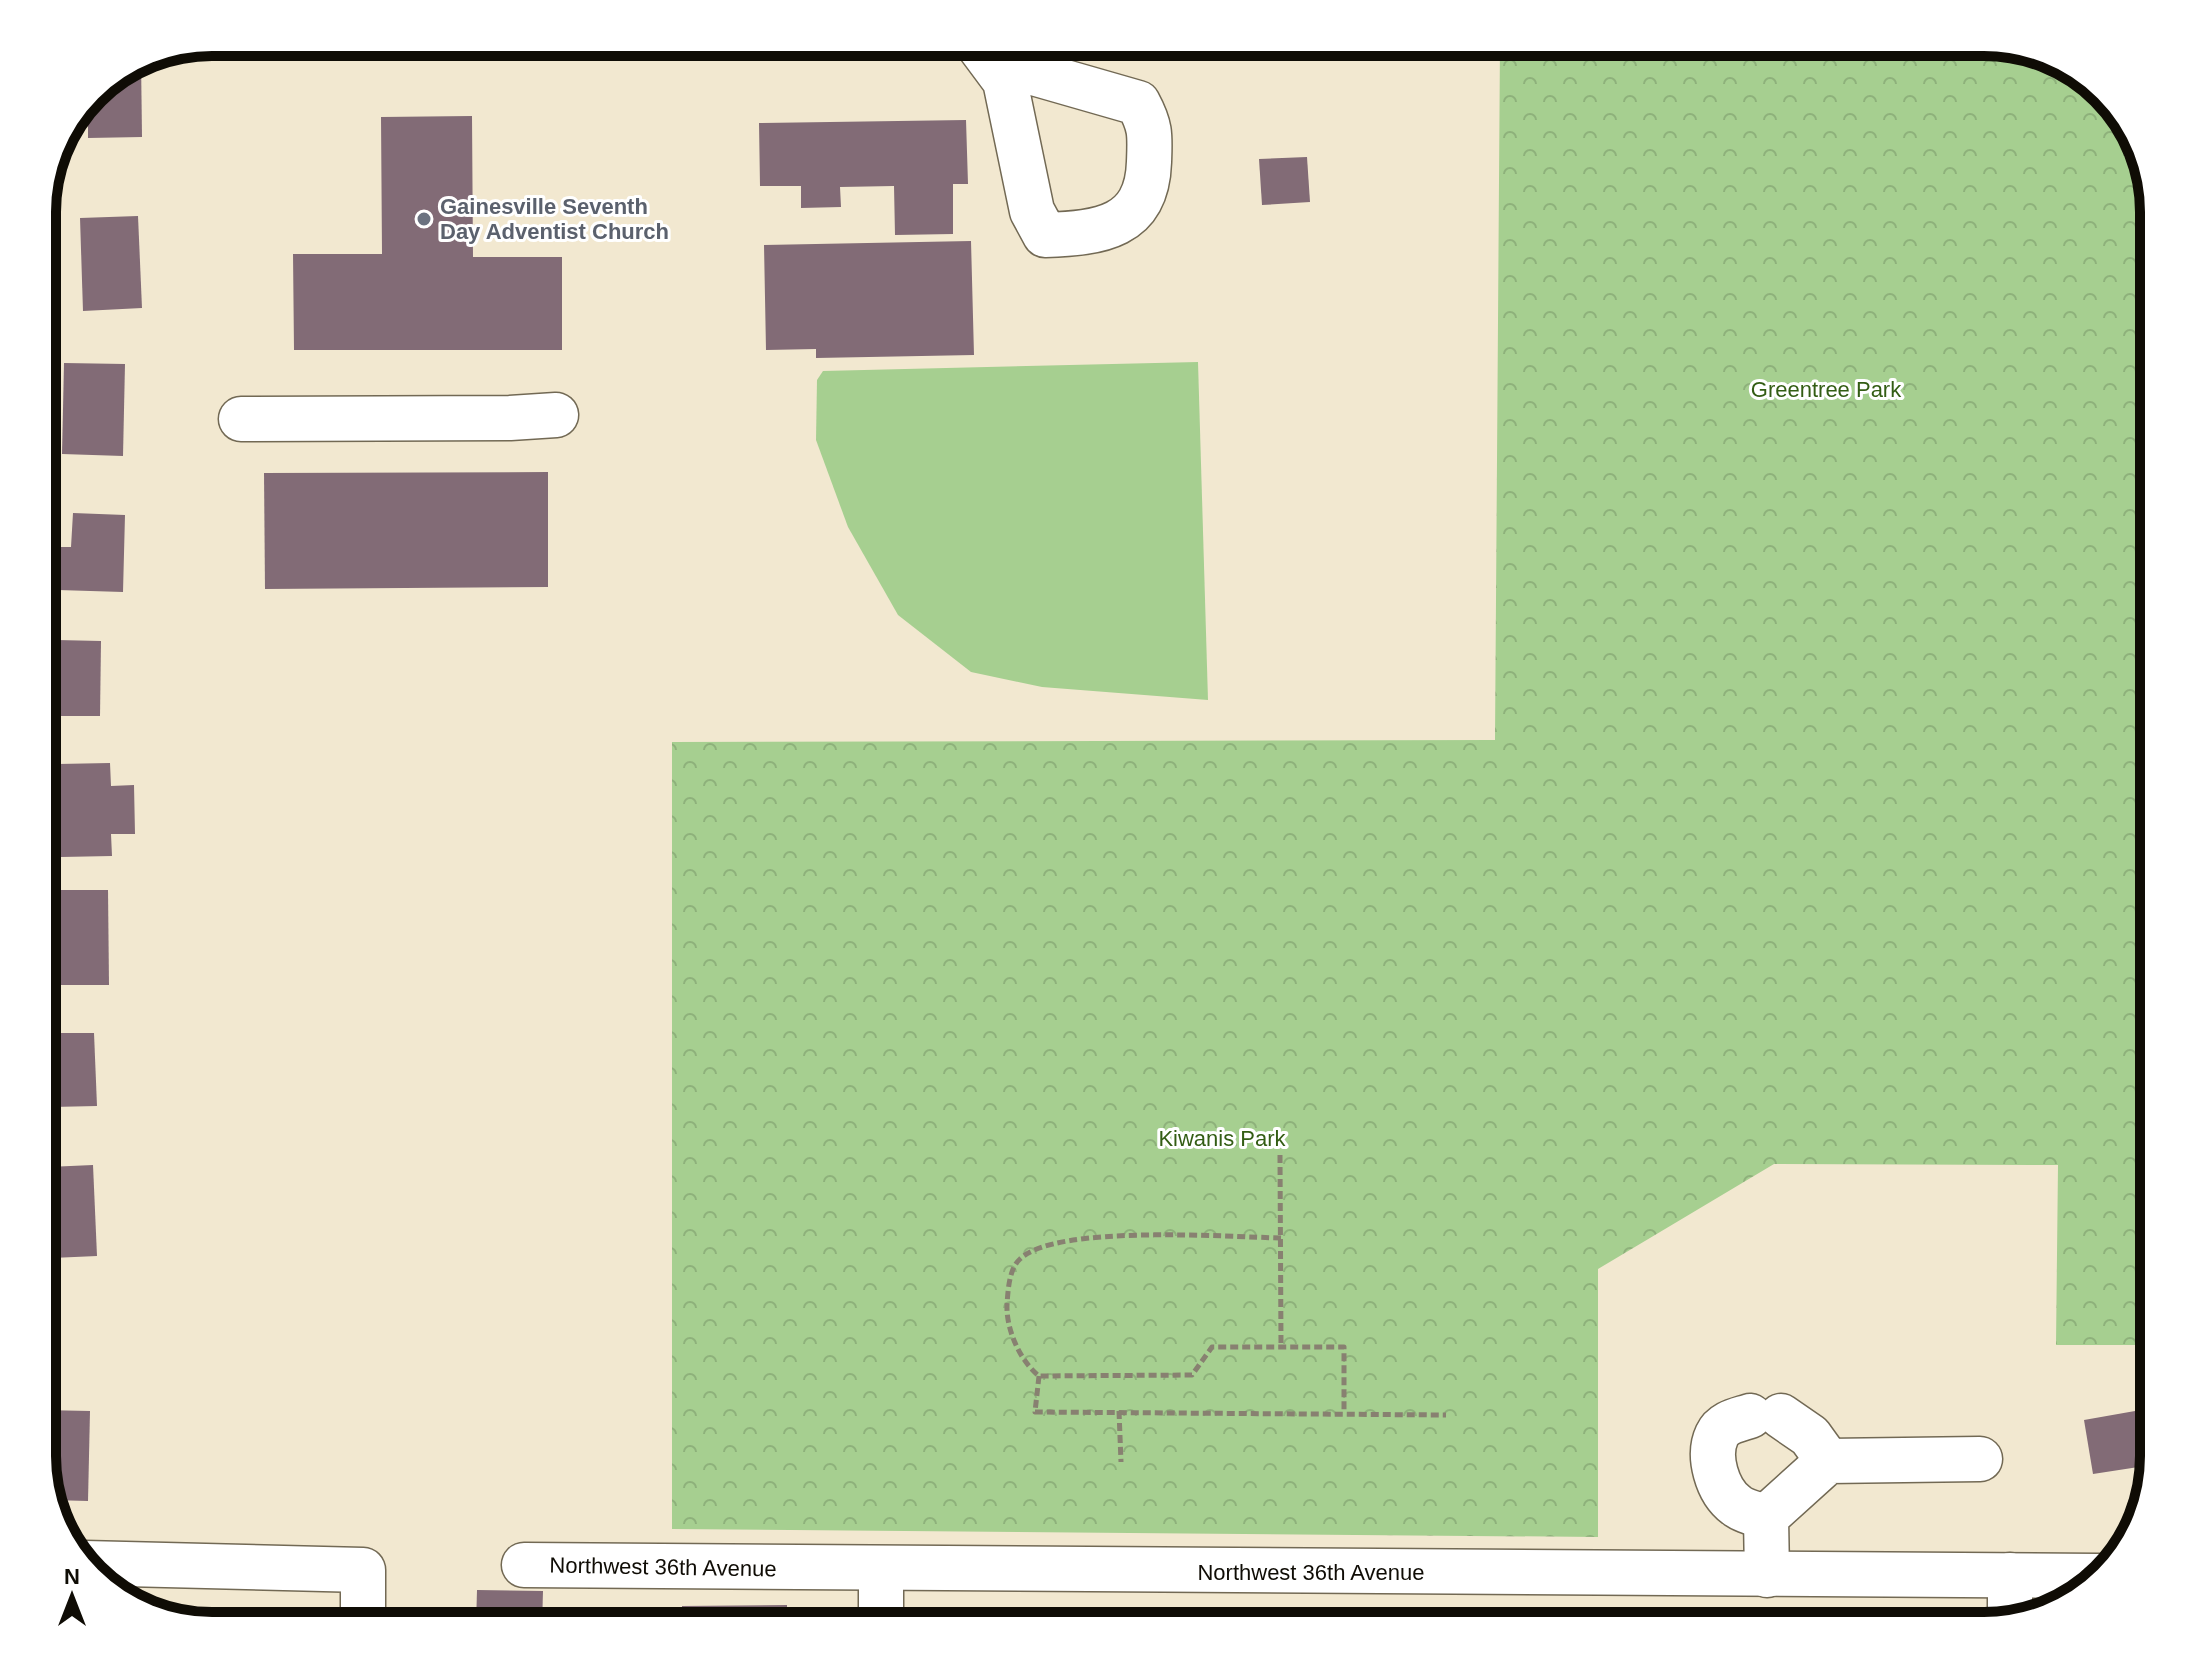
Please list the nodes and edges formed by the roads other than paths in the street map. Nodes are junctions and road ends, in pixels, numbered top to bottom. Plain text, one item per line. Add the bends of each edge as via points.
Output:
1 (986, 56) edge
2 (1005, 81) dead end
3 (556, 415) dead end
4 (241, 419) dead end
5 (1980, 1459) dead end
6 (1828, 1461) junction
7 (1766, 1517) junction
8 (112, 1564) edge
9 (524, 1565) dead end
10 (881, 1569) junction
11 (1767, 1575) junction
12 (2010, 1575) junction
13 (2083, 1576) edge
14 (2010, 1610) edge
15 (363, 1612) edge
16 (881, 1612) edge

1 - 2 street
3 - 4 street
5 - 6 street
6 - 7 street
6 - 7 street via 1810,1436 1766,1416 1730,1422 1718,1433 1713,1458 1718,1480 1736,1506
7 - 11 street
8 - 15 street via 363,1570
9 - 10 street, Northwest 36th Avenue
10 - 11 street, Northwest 36th Avenue
10 - 16 street
11 - 12 street, Northwest 36th Avenue
12 - 13 street, Northwest 36th Avenue
12 - 14 street

